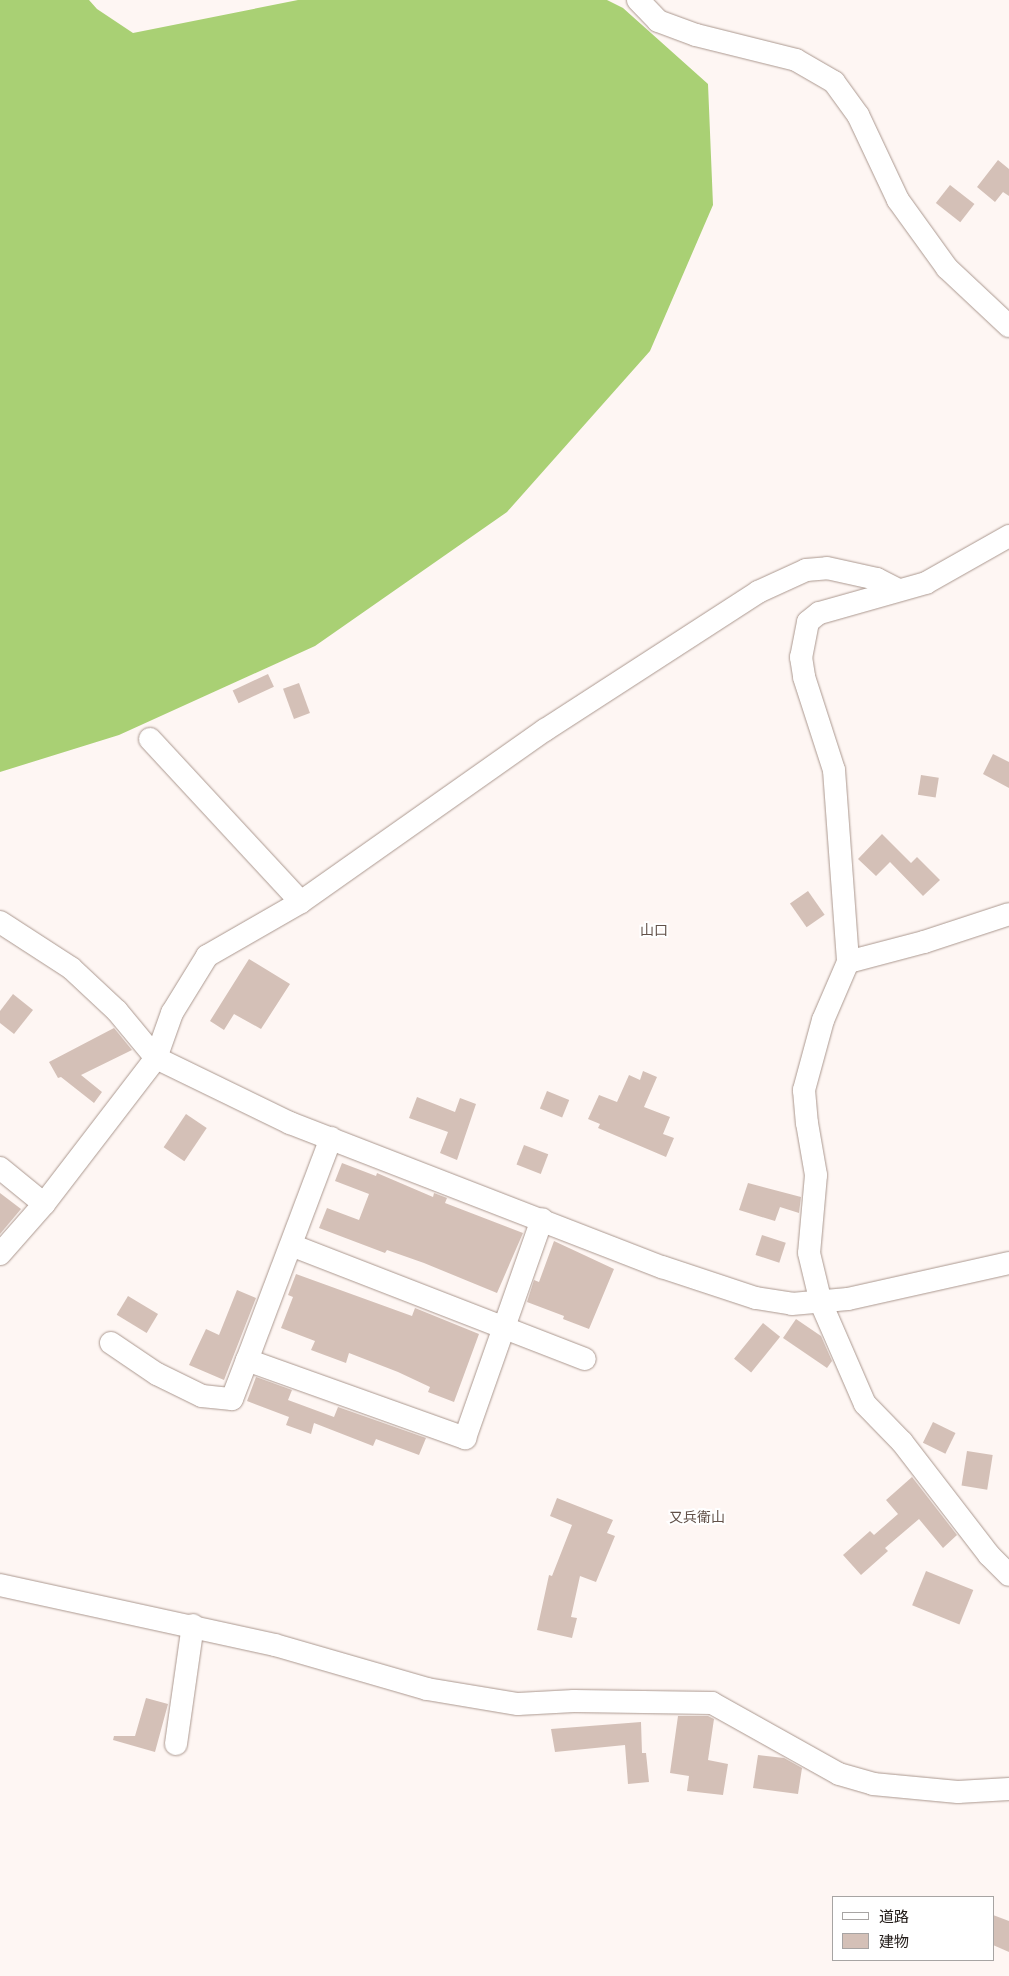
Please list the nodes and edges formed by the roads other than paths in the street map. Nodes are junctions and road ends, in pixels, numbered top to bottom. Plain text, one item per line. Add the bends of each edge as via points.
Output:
1 (638, 0) edge
2 (1009, 326) edge
3 (1009, 536) edge
4 (897, 589) junction
5 (150, 739) dead end
6 (301, 902) junction
7 (1009, 914) edge
8 (0, 922) edge
9 (848, 962) junction
10 (156, 1058) junction
11 (331, 1138) junction
12 (0, 1168) edge
13 (44, 1204) junction
14 (542, 1219) junction
15 (291, 1245) junction
16 (0, 1254) edge
17 (1009, 1263) edge
18 (821, 1303) junction
19 (503, 1328) junction
20 (111, 1343) dead end
21 (585, 1359) dead end
22 (246, 1360) junction
23 (1009, 1575) edge
24 (0, 1585) edge
25 (193, 1625) junction
26 (176, 1744) dead end
27 (1009, 1789) edge

1 - 2 street via 658,21 696,35 796,60 834,82 858,115 898,200 936,253 947,268
3 - 4 street via 926,583
4 - 6 street via 877,579 827,568 806,570 758,592 545,730
4 - 9 street via 819,613 808,622 803,635 804,677 834,770
5 - 6 street
6 - 10 street via 207,956 172,1013
7 - 9 street via 924,942
8 - 10 street via 71,968 117,1011
9 - 18 street via 823,1020 804,1090 806,1123 816,1174 810,1253
10 - 11 street via 254,1106
10 - 13 street
11 - 14 street
11 - 15 street
12 - 13 street
13 - 16 street
14 - 18 street via 662,1267 756,1298 792,1304
14 - 19 street
15 - 19 street
15 - 22 street
17 - 18 street via 934,1282
18 - 23 street via 865,1404 902,1442 989,1555
19 - 21 street
19 - 22 street via 465,1438
20 - 22 street via 156,1374 202,1396 232,1399
24 - 25 street
25 - 26 street
25 - 27 street via 275,1644 426,1690 518,1704 574,1701 712,1703 809,1759 848,1777 873,1784 958,1792

